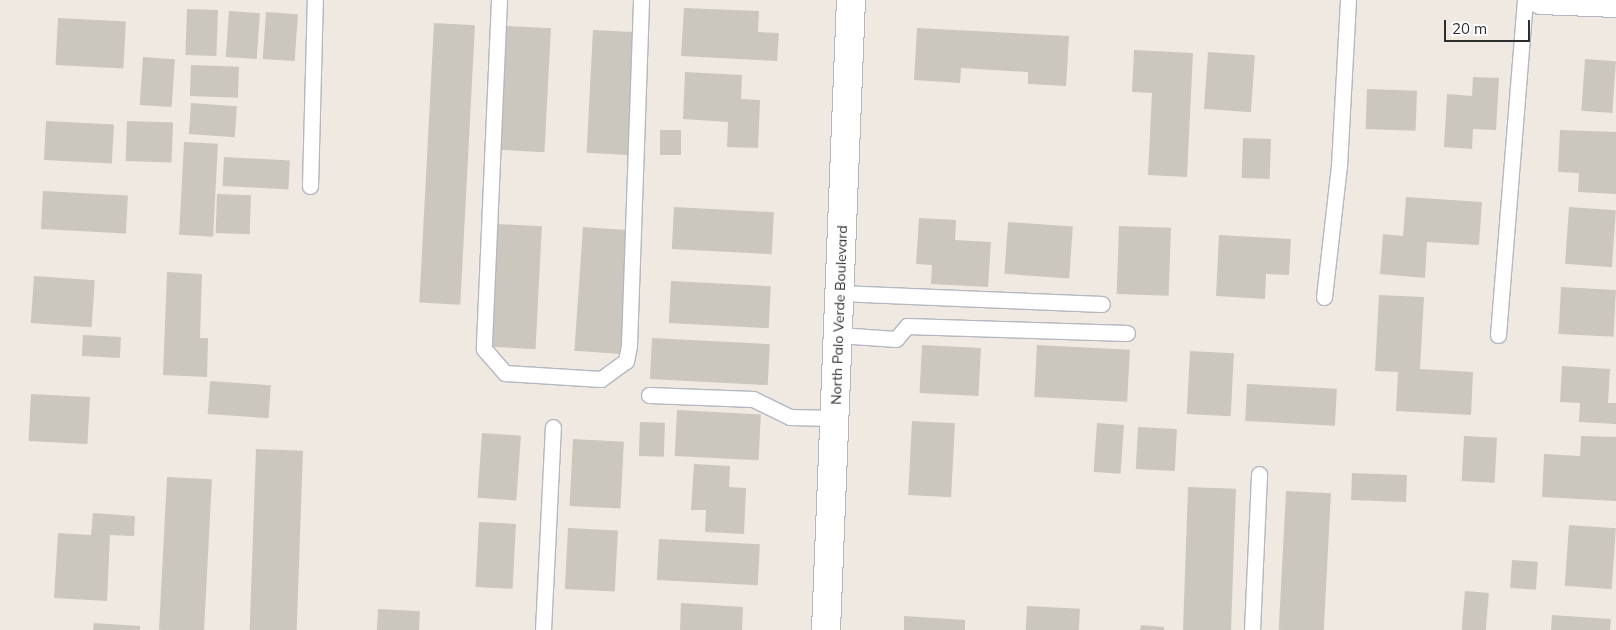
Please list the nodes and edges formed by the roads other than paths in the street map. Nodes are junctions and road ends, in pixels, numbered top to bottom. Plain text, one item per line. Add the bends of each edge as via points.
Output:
1 (315, 0) edge
2 (499, 0) edge
3 (641, 0) edge
4 (851, 0) edge
5 (1348, 0) edge
6 (1525, 0) edge
7 (1541, 0) edge
8 (1616, 3) edge
9 (310, 186) dead end
10 (840, 293) junction
11 (1324, 297) dead end
12 (1102, 304) dead end
13 (1127, 333) dead end
14 (1498, 334) dead end
15 (838, 335) junction
16 (649, 395) dead end
17 (835, 418) junction
18 (554, 427) dead end
19 (1259, 474) dead end
20 (543, 630) edge
21 (826, 630) edge
22 (1252, 630) edge

1 - 9 lane
2 - 3 lane via 484,349 505,373 601,379 626,361 629,346
4 - 10 street, North Palo Verde Boulevard
5 - 11 lane via 1340,166
6 - 14 lane
7 - 8 street
10 - 12 lane
10 - 15 street, North Palo Verde Boulevard
13 - 15 lane via 907,326 896,339
15 - 17 street, North Palo Verde Boulevard
16 - 17 lane via 753,399 790,417
17 - 21 street, North Palo Verde Boulevard
18 - 20 lane
19 - 22 lane

